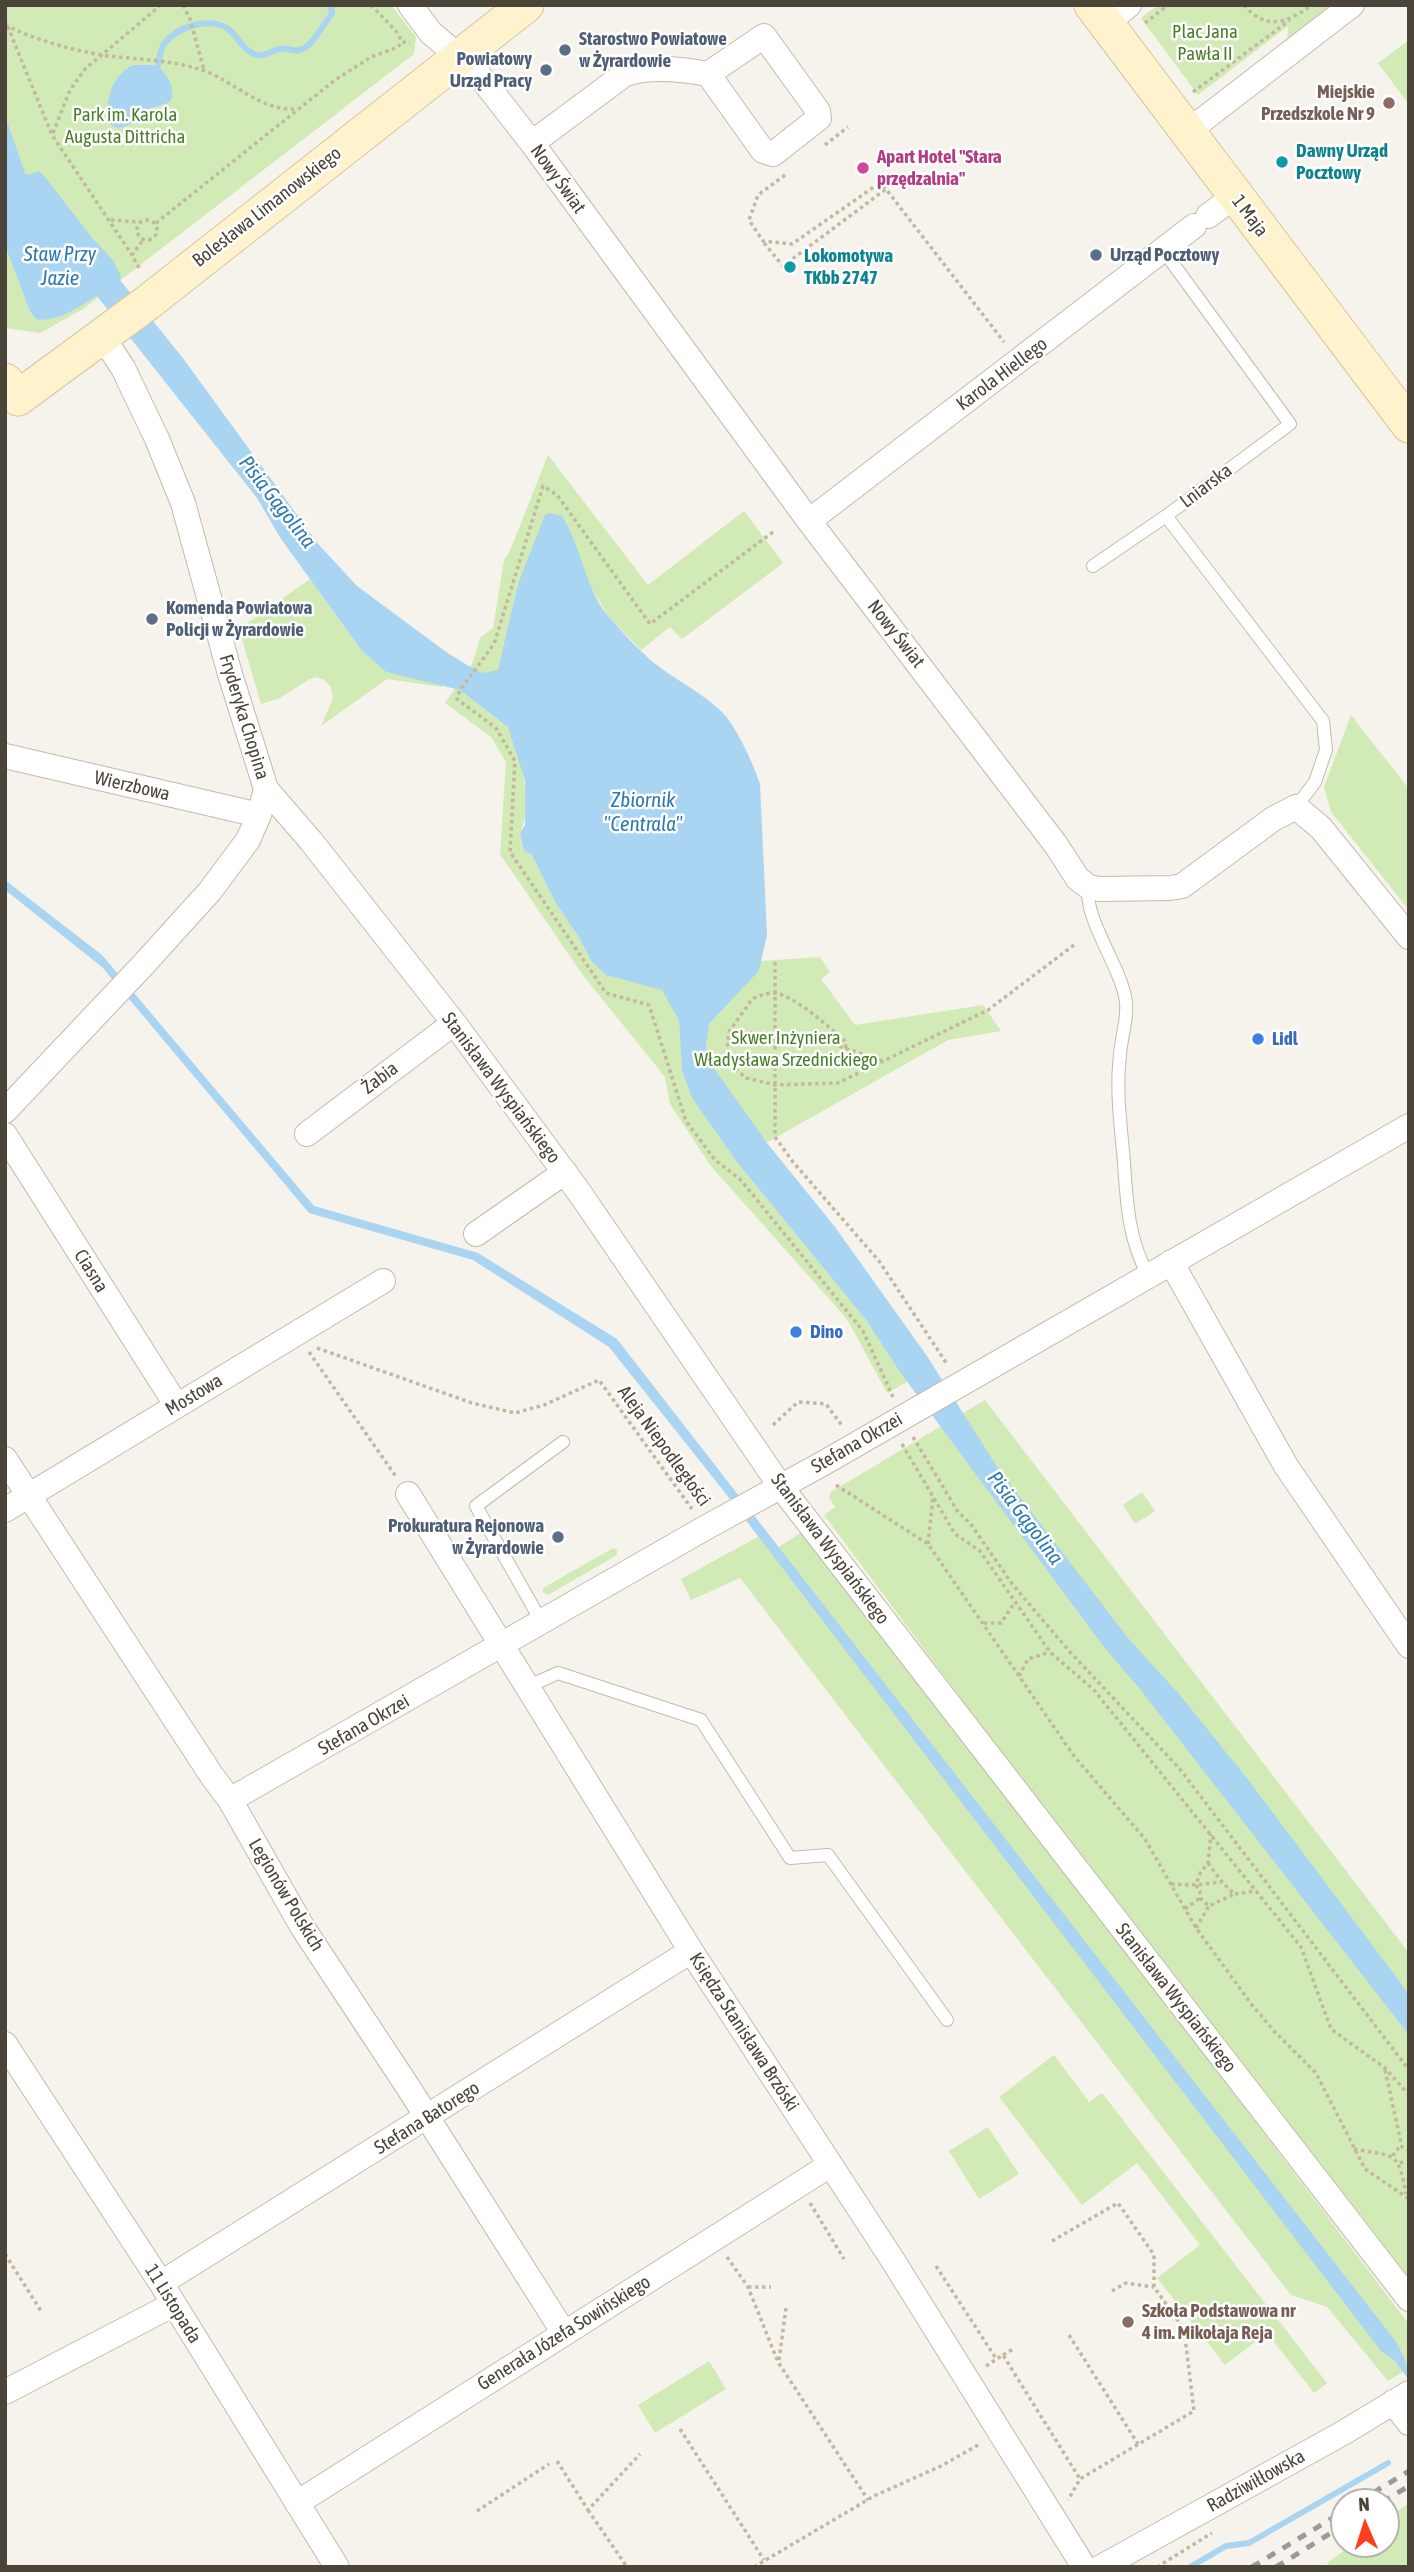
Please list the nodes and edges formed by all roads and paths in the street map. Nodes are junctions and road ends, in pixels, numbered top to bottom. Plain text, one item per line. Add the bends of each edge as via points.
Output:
1 (161, 5) edge
2 (183, 5) edge
3 (371, 5) edge
4 (410, 5) edge
5 (526, 5) edge
6 (1168, 5) edge
7 (1244, 5) edge
8 (1312, 5) edge
9 (1352, 5) edge
10 (1117, 15) edge
11 (5, 20) edge
12 (1290, 20) junction
13 (6, 26) edge
14 (402, 43) junction
15 (415, 44) dead end
16 (103, 55) junction
17 (460, 57) junction
18 (204, 71) junction
19 (708, 74) junction
20 (1192, 93) dead end
21 (296, 109) junction
22 (848, 127) dead end
23 (1187, 132) junction
24 (52, 135) junction
25 (532, 143) junction
26 (818, 150) dead end
27 (788, 173) dead end
28 (886, 189) junction
29 (1235, 196) junction
30 (110, 220) junction
31 (140, 222) junction
32 (156, 223) junction
33 (143, 240) junction
34 (763, 241) junction
35 (1163, 250) junction
36 (132, 255) junction
37 (139, 268) dead end
38 (106, 333) junction
39 (1018, 361) junction
40 (10, 395) edge
41 (1409, 425) edge
42 (1166, 516) junction
43 (809, 521) junction
44 (774, 533) dead end
45 (1093, 566) dead end
46 (5, 756) edge
47 (266, 789) junction
48 (1296, 807) junction
49 (259, 815) junction
50 (1089, 887) junction
51 (1409, 937) edge
52 (1074, 945) dead end
53 (775, 962) dead end
54 (775, 992) junction
55 (454, 1023) junction
56 (729, 1032) junction
57 (774, 1034) junction
58 (846, 1048) junction
59 (881, 1061) junction
60 (775, 1085) junction
61 (5, 1111) edge
62 (1409, 1126) edge
63 (307, 1134) dead end
64 (5, 1135) edge
65 (565, 1172) junction
66 (476, 1234) dead end
67 (1171, 1262) junction
68 (1149, 1275) junction
69 (383, 1281) dead end
70 (952, 1375) junction
71 (892, 1397) dead end
72 (177, 1406) junction
73 (773, 1425) dead end
74 (843, 1427) dead end
75 (913, 1437) dead end
76 (563, 1442) dead end
77 (902, 1444) dead end
78 (5, 1458) edge
79 (836, 1485) dead end
80 (771, 1492) junction
81 (408, 1494) joint
82 (29, 1495) junction
83 (933, 1497) junction
84 (5, 1510) edge
85 (711, 1525) junction
86 (928, 1544) junction
87 (1015, 1602) junction
88 (541, 1621) junction
89 (984, 1623) junction
90 (501, 1646) junction
91 (1409, 1646) edge
92 (1050, 1652) junction
93 (1019, 1676) junction
94 (527, 1687) junction
95 (230, 1800) junction
96 (1210, 1835) junction
97 (1208, 1863) junction
98 (1222, 1882) junction
99 (1171, 1884) junction
100 (1196, 1885) junction
101 (1257, 1891) junction
102 (1234, 1894) junction
103 (1200, 1898) junction
104 (1209, 1906) junction
105 (1185, 1909) junction
106 (1196, 1928) junction
107 (691, 1951) junction
108 (947, 2020) dead end
109 (5, 2044) edge
110 (1385, 2068) junction
111 (1409, 2070) edge
112 (1409, 2095) edge
113 (427, 2118) junction
114 (1402, 2147) junction
115 (1354, 2149) junction
116 (1409, 2151) edge
117 (1392, 2156) junction
118 (1409, 2160) edge
119 (1400, 2164) junction
120 (830, 2165) junction
121 (806, 2196) dead end
122 (1408, 2197) edge
123 (1052, 2241) dead end
124 (722, 2249) dead end
125 (5, 2254) edge
126 (844, 2259) dead end
127 (936, 2266) dead end
128 (161, 2283) junction
129 (748, 2287) junction
130 (771, 2287) dead end
131 (1154, 2287) junction
132 (1112, 2291) dead end
133 (1409, 2299) edge
134 (174, 2304) junction
135 (786, 2308) dead end
136 (41, 2311) dead end
137 (564, 2333) junction
138 (1069, 2335) dead end
139 (1015, 2348) dead end
140 (1003, 2356) junction
141 (997, 2360) junction
142 (778, 2362) junction
143 (981, 2370) dead end
144 (5, 2392) edge
145 (1401, 2398) edge
146 (1409, 2423) edge
147 (680, 2429) dead end
148 (985, 2441) dead end
149 (1138, 2444) junction
150 (640, 2454) dead end
151 (557, 2461) dead end
152 (549, 2464) dead end
153 (1080, 2479) junction
154 (868, 2500) junction
155 (297, 2503) junction
156 (1064, 2504) dead end
157 (588, 2510) junction
158 (477, 2511) dead end
159 (765, 2560) junction
160 (337, 2567) edge
161 (627, 2567) edge
162 (754, 2567) edge
163 (1084, 2567) edge
164 (1101, 2567) edge

1 - 16 path
2 - 18 path
3 - 14 path
4 - 17 street, Nowy Świat via 431,33
5 - 17 street, Bolesława Limanowskiego
6 - 10 path
7 - 12 path via 1261,19
8 - 12 path
9 - 23 street
10 - 23 street, 1 Maja
11 - 13 path
12 - 20 path
13 - 16 path via 53,44
13 - 24 path
14 - 15 path
14 - 21 path via 371,57
16 - 18 path via 165,61
16 - 24 path via 70,90
17 - 25 street, Nowy Świat via 475,69
17 - 38 street, Bolesława Limanowskiego
18 - 21 path via 267,105
19 - 19 street via 766,153 773,154 819,118 764,36
19 - 25 street via 638,70 625,74
21 - 32 path
22 - 26 path
23 - 29 street, 1 Maja
24 - 30 path
25 - 43 street, Nowy Świat
27 - 34 path via 758,195 750,220
28 - 34 path via 880,181 792,244
28 - 34 path via 782,266
28 - 39 path
29 - 35 street, Karola Hiellego
29 - 41 street, 1 Maja
30 - 31 path
30 - 36 path
31 - 32 path
31 - 33 path via 137,232
32 - 33 path via 156,237
33 - 36 path
35 - 39 street, Karola Hiellego
35 - 42 lane, Lniarska via 1290,424
36 - 37 path
38 - 40 street, Bolesława Limanowskiego
38 - 47 street, Fryderyka Chopina via 183,503
39 - 43 street, Karola Hiellego
42 - 45 lane
42 - 48 lane, Lniarska via 1323,722 1326,750 1315,782
43 - 50 street, Nowy Świat via 1010,782 1078,879
44 - 71 path via 650,624 557,495 542,486 494,644 457,699 496,728 515,761 510,852 606,993 649,1005 687,1121 715,1160 740,1179 863,1331
46 - 49 street, Wierzbowa
47 - 49 street, Fryderyka Chopina
47 - 55 street, Stanisława Wyspiańskiego
48 - 50 street via 1182,886
48 - 51 street via 1321,828
49 - 61 street, Fryderyka Chopina via 248,840 210,891
50 - 68 lane via 1088,901 1118,970 1126,1003 1118,1101 1126,1208 1138,1256
52 - 59 path via 988,1010
53 - 54 path
54 - 56 path via 752,999
54 - 57 path
54 - 58 path via 813,1013 845,1041
55 - 63 street, Żabia
55 - 65 street, Stanisława Wyspiańskiego
56 - 57 path
56 - 60 path via 727,1049 733,1067 746,1078
57 - 58 path via 810,1035
57 - 60 path
58 - 59 path
59 - 60 path via 838,1083
60 - 70 path via 774,1127 779,1146 879,1261
62 - 67 street, Stefana Okrzei
64 - 72 street, Ciasna
65 - 66 street
65 - 80 street, Stanisława Wyspiańskiego
67 - 68 street, Stefana Okrzei
67 - 91 street via 1286,1466
68 - 70 street, Stefana Okrzei
69 - 72 street, Mostowa
70 - 80 street, Stefana Okrzei via 914,1410
72 - 82 street, Mostowa
73 - 74 path via 798,1402 826,1404
75 - 111 path via 958,1512 1013,1586 1179,1768
76 - 88 lane via 476,1506
77 - 83 path
78 - 82 street, Legionów Polskich
79 - 86 path
80 - 85 street, Stefana Okrzei
80 - 133 street, Stanisława Wyspiańskiego
81 - 85 path, Aleja Niepodległości via 303,1343 472,1403 515,1413 599,1380
81 - 90 street, Księdza Stanisława Brzóski
82 - 84 street, Mostowa
82 - 95 street, Legionów Polskich
83 - 86 path
83 - 87 path via 955,1534 977,1547
85 - 88 street, Stefana Okrzei
86 - 89 path
87 - 89 path via 1001,1623
87 - 92 path
88 - 90 street, Stefana Okrzei
89 - 93 path
90 - 94 street, Księdza Stanisława Brzóski
90 - 95 street, Stefana Okrzei
92 - 93 path via 1028,1659
92 - 96 path via 1094,1690
93 - 99 path via 1074,1756 1136,1827
94 - 107 street, Księdza Stanisława Brzóski
94 - 108 lane via 558,1673 701,1720 790,1858 828,1855
95 - 113 street, Legionów Polskich via 303,1928
96 - 97 path
96 - 101 path
97 - 98 path
97 - 100 path
98 - 100 path
98 - 102 path
99 - 100 path
99 - 105 path
100 - 103 path
101 - 102 path
101 - 110 path via 1301,1947 1331,2029
102 - 104 path
103 - 104 path
103 - 105 path
104 - 106 path
105 - 106 path
106 - 115 path via 1262,2019 1316,2073
107 - 113 street, Stefana Batorego
107 - 120 street, Księdza Stanisława Brzóski
109 - 128 street, 11 Listopada
110 - 112 path
110 - 114 path
113 - 128 street, Stefana Batorego
113 - 137 street, Legionów Polskich
114 - 116 path
114 - 117 path
115 - 117 path
115 - 122 path via 1365,2169
117 - 119 path
118 - 119 path
119 - 122 path
120 - 137 street, Generała Józefa Sowińskiego
120 - 163 street, Księdza Stanisława Brzóski
121 - 126 path
123 - 131 path via 1118,2203 1154,2255
124 - 129 path
125 - 136 path
127 - 141 path
128 - 134 street, 11 Listopada
129 - 130 path
129 - 142 path
131 - 132 path via 1126,2283
131 - 149 path via 1184,2329 1194,2411
134 - 144 street
134 - 155 street, 11 Listopada
135 - 142 path
137 - 155 street, Generała Józefa Sowińskiego
138 - 149 path
139 - 140 path
140 - 141 path
140 - 153 path
141 - 143 path
142 - 154 path
145 - 146 street
145 - 164 street, Radziwiłłowska
147 - 159 path
148 - 154 path
149 - 153 path
150 - 157 path
151 - 157 path
152 - 158 path
153 - 156 path
154 - 159 path
155 - 160 street, 11 Listopada
157 - 161 path
159 - 162 path

